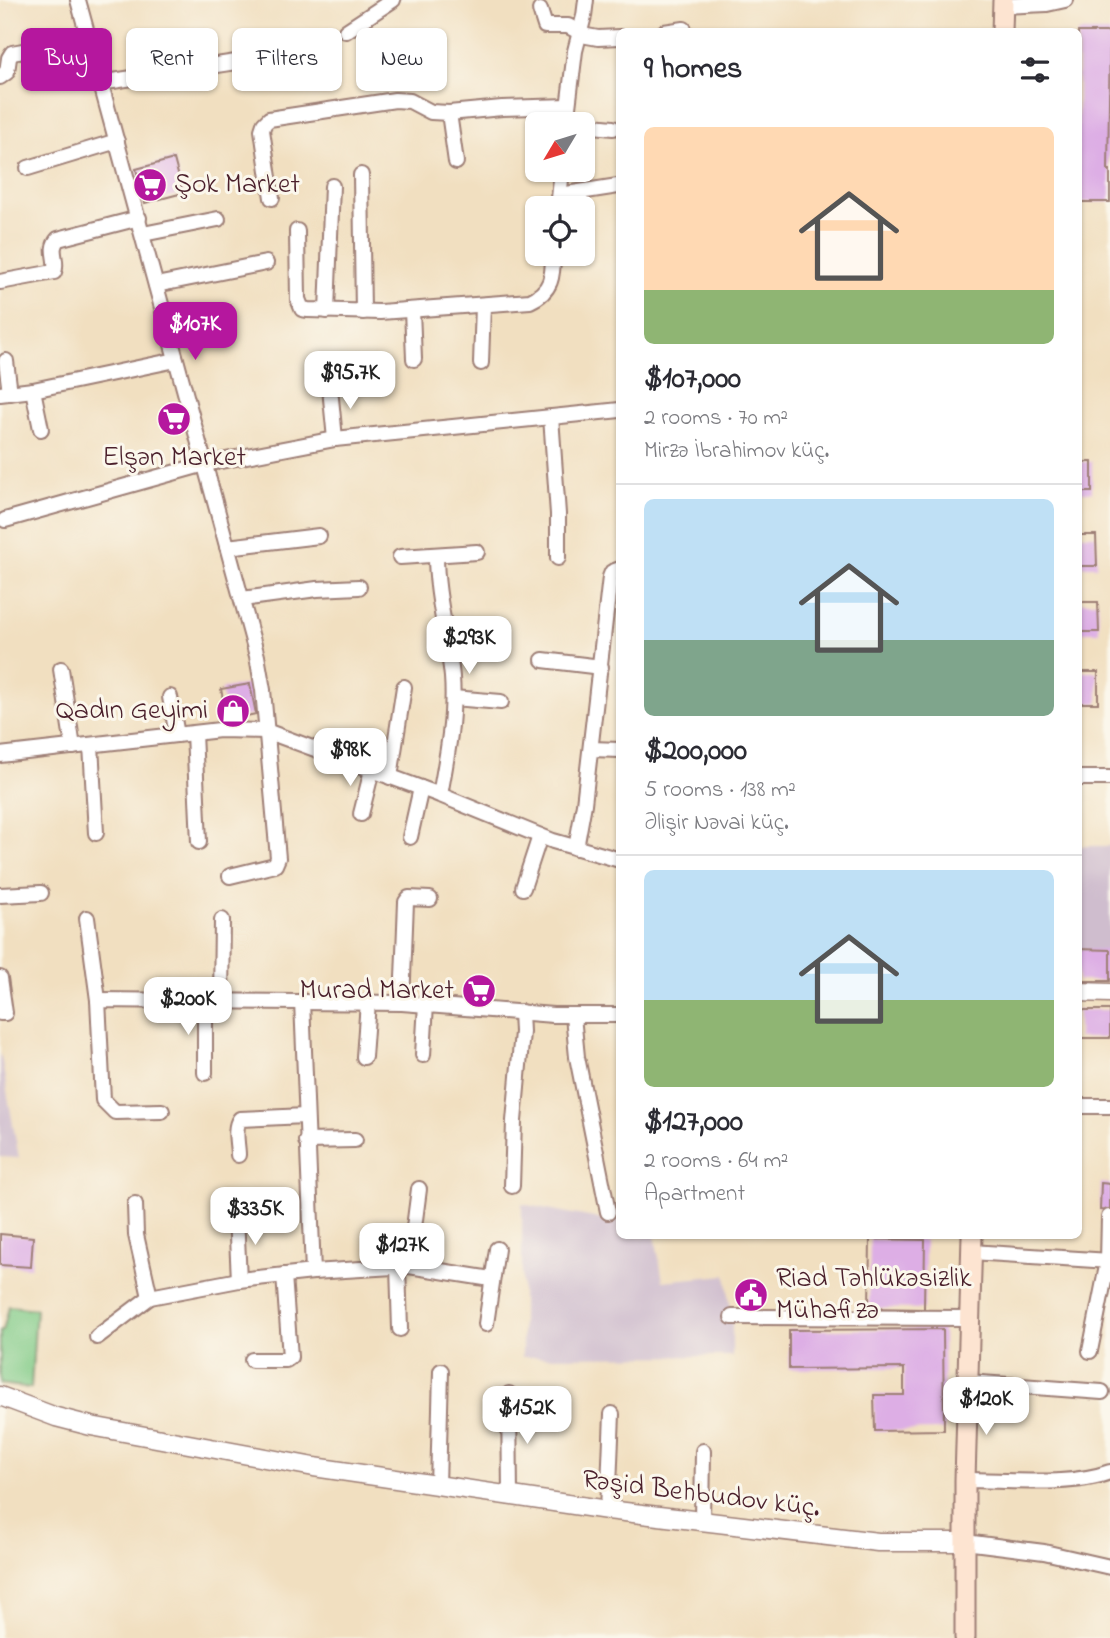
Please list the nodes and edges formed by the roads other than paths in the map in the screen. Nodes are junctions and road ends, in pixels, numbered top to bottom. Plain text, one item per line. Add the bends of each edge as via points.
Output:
1 (78, 0) edge
2 (393, 0) edge
3 (586, 0) edge
4 (1065, 0) edge
5 (1003, 3) edge
6 (540, 10) dead end
7 (84, 28) edge
8 (1002, 28) edge
9 (346, 31) dead end
10 (579, 32) junction
11 (616, 37) edge
12 (21, 51) edge
13 (232, 63) edge
14 (0, 77) edge
15 (112, 81) edge
16 (102, 91) edge
17 (568, 106) junction
18 (569, 112) edge
19 (449, 113) junction
20 (595, 126) edge
21 (613, 128) dead end
22 (117, 141) junction
23 (456, 162) dead end
24 (28, 168) dead end
25 (361, 175) dead end
26 (332, 186) dead end
27 (616, 187) edge
28 (579, 196) edge
29 (272, 198) dead end
30 (139, 218) junction
31 (218, 219) dead end
32 (297, 231) dead end
33 (143, 234) junction
34 (266, 263) dead end
35 (552, 266) edge
36 (0, 282) edge
37 (156, 285) junction
38 (483, 305) junction
39 (412, 310) junction
40 (327, 311) junction
41 (363, 312) junction
42 (414, 359) dead end
43 (176, 360) junction
44 (6, 361) dead end
45 (481, 363) dead end
46 (330, 388) dead end
47 (33, 390) junction
48 (5, 394) edge
49 (616, 411) edge
50 (551, 417) junction
51 (41, 429) dead end
52 (335, 439) junction
53 (205, 464) junction
54 (5, 520) dead end
55 (319, 536) dead end
56 (227, 547) junction
57 (477, 552) dead end
58 (436, 555) junction
59 (400, 557) dead end
60 (558, 558) dead end
61 (616, 570) edge
62 (359, 587) dead end
63 (242, 599) junction
64 (543, 660) dead end
65 (601, 667) junction
66 (61, 669) dead end
67 (404, 687) dead end
68 (170, 697) dead end
69 (453, 698) junction
70 (501, 702) dead end
71 (266, 731) junction
72 (194, 733) junction
73 (177, 735) junction
74 (91, 745) junction
75 (74, 747) junction
76 (591, 749) junction
77 (616, 750) edge
78 (0, 755) edge
79 (372, 770) junction
80 (390, 777) junction
81 (1082, 778) edge
82 (1110, 778) edge
83 (421, 788) junction
84 (440, 795) junction
85 (361, 814) dead end
86 (96, 833) dead end
87 (540, 836) junction
88 (410, 837) dead end
89 (199, 842) dead end
90 (576, 848) junction
91 (616, 859) edge
92 (230, 876) dead end
93 (523, 888) dead end
94 (41, 893) dead end
95 (0, 895) edge
96 (430, 899) dead end
97 (87, 918) dead end
98 (222, 920) dead end
99 (0, 978) edge
100 (1082, 992) edge
101 (1110, 993) edge
102 (98, 1000) junction
103 (205, 1001) junction
104 (221, 1001) junction
105 (302, 1001) junction
106 (368, 1002) junction
107 (402, 1003) junction
108 (426, 1004) junction
109 (521, 1012) junction
110 (2, 1013) edge
111 (616, 1015) edge
112 (573, 1016) junction
113 (423, 1055) dead end
114 (364, 1057) dead end
115 (205, 1073) dead end
116 (1082, 1106) edge
117 (1110, 1106) edge
118 (162, 1111) dead end
119 (305, 1116) junction
120 (306, 1140) junction
121 (355, 1140) dead end
122 (238, 1155) dead end
123 (512, 1186) dead end
124 (419, 1189) dead end
125 (135, 1203) dead end
126 (608, 1212) dead end
127 (236, 1216) dead end
128 (1109, 1217) edge
129 (971, 1244) edge
130 (497, 1249) dead end
131 (1109, 1261) edge
132 (403, 1266) junction
133 (313, 1272) junction
134 (284, 1275) junction
135 (491, 1279) junction
136 (239, 1280) junction
137 (150, 1297) junction
138 (732, 1317) dead end
139 (970, 1318) junction
140 (486, 1324) dead end
141 (400, 1329) dead end
142 (97, 1337) dead end
143 (1090, 1351) dead end
144 (252, 1360) dead end
145 (441, 1371) dead end
146 (967, 1382) junction
147 (1102, 1392) dead end
148 (509, 1394) dead end
149 (0, 1396) edge
150 (612, 1415) dead end
151 (703, 1451) dead end
152 (1110, 1472) edge
153 (965, 1480) junction
154 (438, 1486) junction
155 (510, 1497) junction
156 (608, 1510) junction
157 (702, 1522) junction
158 (965, 1542) junction
159 (1110, 1567) edge
160 (965, 1638) edge

1 - 7 street
2 - 9 street
3 - 10 street
4 - 5 street
5 - 8 main road
6 - 10 street via 545,26 568,26
10 - 11 street
10 - 17 street
12 - 14 street via 12,53 7,72
13 - 15 street
16 - 22 street
17 - 18 street
17 - 19 street
19 - 23 street
19 - 29 street via 395,100 269,119 262,130
20 - 21 street
22 - 24 street
22 - 30 street
25 - 41 street
26 - 40 street
27 - 28 street
30 - 33 street
30 - 36 street via 58,239 52,250 54,272
31 - 33 street
32 - 40 street via 299,304 302,309
33 - 37 street
34 - 37 street
35 - 38 street via 548,290 539,297
37 - 43 street
38 - 39 street
38 - 45 street
39 - 41 street
39 - 42 street
40 - 41 street
43 - 47 street
43 - 53 street
44 - 48 street
46 - 52 street
47 - 48 street
47 - 51 street
49 - 50 street
50 - 52 street
50 - 60 street
52 - 53 street
53 - 54 street
53 - 56 street
55 - 56 street
56 - 63 street
57 - 58 street
58 - 59 street
58 - 69 street
61 - 65 street via 610,578
62 - 63 street
63 - 71 street via 260,672
64 - 65 street
65 - 76 street
66 - 75 street
67 - 80 street
68 - 73 street
69 - 70 street
69 - 84 street
71 - 72 street
71 - 79 street
71 - 92 street via 278,858 268,869
72 - 73 street
72 - 89 street
73 - 74 street
74 - 75 street
74 - 86 street
75 - 78 street
76 - 77 street
76 - 90 street
79 - 80 street
79 - 85 street
80 - 83 street
81 - 82 street
83 - 84 street
83 - 88 street
84 - 87 street
87 - 90 street
87 - 93 street
90 - 91 street
94 - 95 street
96 - 107 street via 406,902
97 - 102 street
98 - 104 street
99 - 110 street
100 - 101 street
102 - 103 street
102 - 118 street via 107,1107 115,1112
103 - 104 street
103 - 115 street
104 - 105 street
105 - 106 street
105 - 119 street
106 - 107 street
106 - 114 street
107 - 108 street
108 - 109 street
108 - 113 street
109 - 112 street
109 - 123 street
111 - 112 street
112 - 126 street
116 - 117 street
119 - 120 street
119 - 122 street via 240,1119
120 - 121 street
120 - 133 street
124 - 132 street
125 - 137 street via 136,1235
127 - 136 street
128 - 131 street
129 - 131 street
129 - 139 main road
130 - 135 street
131 - 143 street
132 - 133 street
132 - 135 street
132 - 141 street
133 - 134 street
134 - 136 street
134 - 144 street via 290,1357
135 - 140 street
136 - 137 street
137 - 142 street
138 - 139 street
139 - 146 main road
145 - 154 street
146 - 147 street
146 - 153 main road
148 - 155 street
149 - 154 street, Rəşid Behbudov küç. via 91,1426
150 - 156 street
151 - 157 street
152 - 153 street via 1074,1480
153 - 158 main road
154 - 155 street, Rəşid Behbudov küç.
155 - 156 street, Rəşid Behbudov küç.
156 - 157 street, Rəşid Behbudov küç.
157 - 158 street, Rəşid Behbudov küç. via 878,1542
158 - 159 street, Rəşid Behbudov küç. via 1044,1552
158 - 160 main road

